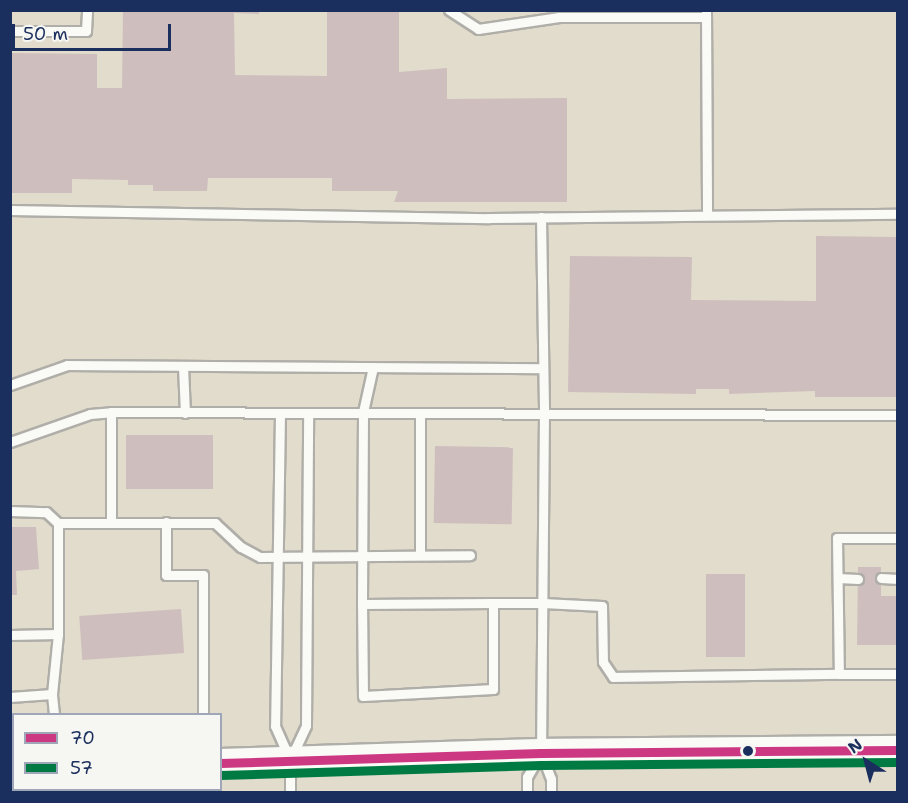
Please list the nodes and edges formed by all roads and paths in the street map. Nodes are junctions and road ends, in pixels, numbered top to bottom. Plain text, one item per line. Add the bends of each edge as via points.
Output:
1 (87, 10) edge
2 (449, 10) edge
3 (706, 14) edge
4 (10, 31) edge
5 (10, 210) edge
6 (897, 214) edge
7 (707, 215) junction
8 (541, 217) junction
9 (183, 366) junction
10 (374, 367) junction
11 (543, 368) junction
12 (10, 385) edge
13 (111, 412) junction
14 (363, 412) junction
15 (185, 413) junction
16 (420, 413) junction
17 (544, 413) junction
18 (280, 414) junction
19 (308, 414) junction
20 (897, 415) edge
21 (10, 442) edge
22 (10, 511) edge
23 (111, 522) junction
24 (166, 522) junction
25 (58, 523) junction
26 (897, 538) edge
27 (420, 555) junction
28 (470, 555) dead end
29 (306, 556) junction
30 (362, 556) junction
31 (279, 557) junction
32 (838, 578) junction
33 (881, 578) dead end
34 (858, 579) dead end
35 (897, 579) edge
36 (493, 603) junction
37 (543, 603) junction
38 (363, 604) junction
39 (58, 634) junction
40 (10, 635) edge
41 (839, 674) junction
42 (897, 674) edge
43 (52, 694) junction
44 (10, 697) edge
45 (54, 713) edge
46 (203, 713) edge
47 (897, 750) edge
48 (541, 753) junction
49 (290, 760) junction
50 (222, 763) edge
51 (290, 792) edge
52 (527, 792) edge
53 (551, 792) edge

1 - 4 lane via 86,30
2 - 3 lane via 478,29 559,16
3 - 7 lane
5 - 8 lane
6 - 7 lane
7 - 8 lane
8 - 11 lane
9 - 10 lane
9 - 12 lane via 67,365
9 - 15 lane
10 - 11 lane
10 - 14 lane
11 - 17 lane
13 - 15 lane
13 - 21 lane via 90,414
13 - 23 lane
14 - 16 lane
14 - 19 lane
14 - 30 lane
15 - 18 lane
16 - 17 lane
16 - 27 lane
17 - 20 lane
17 - 37 lane
18 - 19 lane
18 - 31 lane
19 - 29 lane
22 - 25 lane via 46,512
23 - 24 lane
23 - 25 lane
24 - 31 lane via 215,523 241,547 260,556
24 - 46 lane via 166,575 203,574
25 - 39 lane
26 - 32 lane via 837,538
27 - 28 lane
27 - 30 lane
29 - 30 lane
29 - 31 lane
29 - 49 lane via 306,725
30 - 38 lane
31 - 49 lane via 275,726
32 - 34 lane
32 - 41 lane
33 - 35 lane
36 - 37 lane
36 - 38 lane
36 - 38 lane via 493,689 363,696
37 - 41 lane via 602,606 603,662 614,677
37 - 48 lane
39 - 40 lane
39 - 43 lane
41 - 42 lane
43 - 44 lane
43 - 45 lane
47 - 48 main road
48 - 49 main road
48 - 52 lane via 527,777
48 - 53 lane via 551,779
49 - 50 main road
49 - 51 lane

